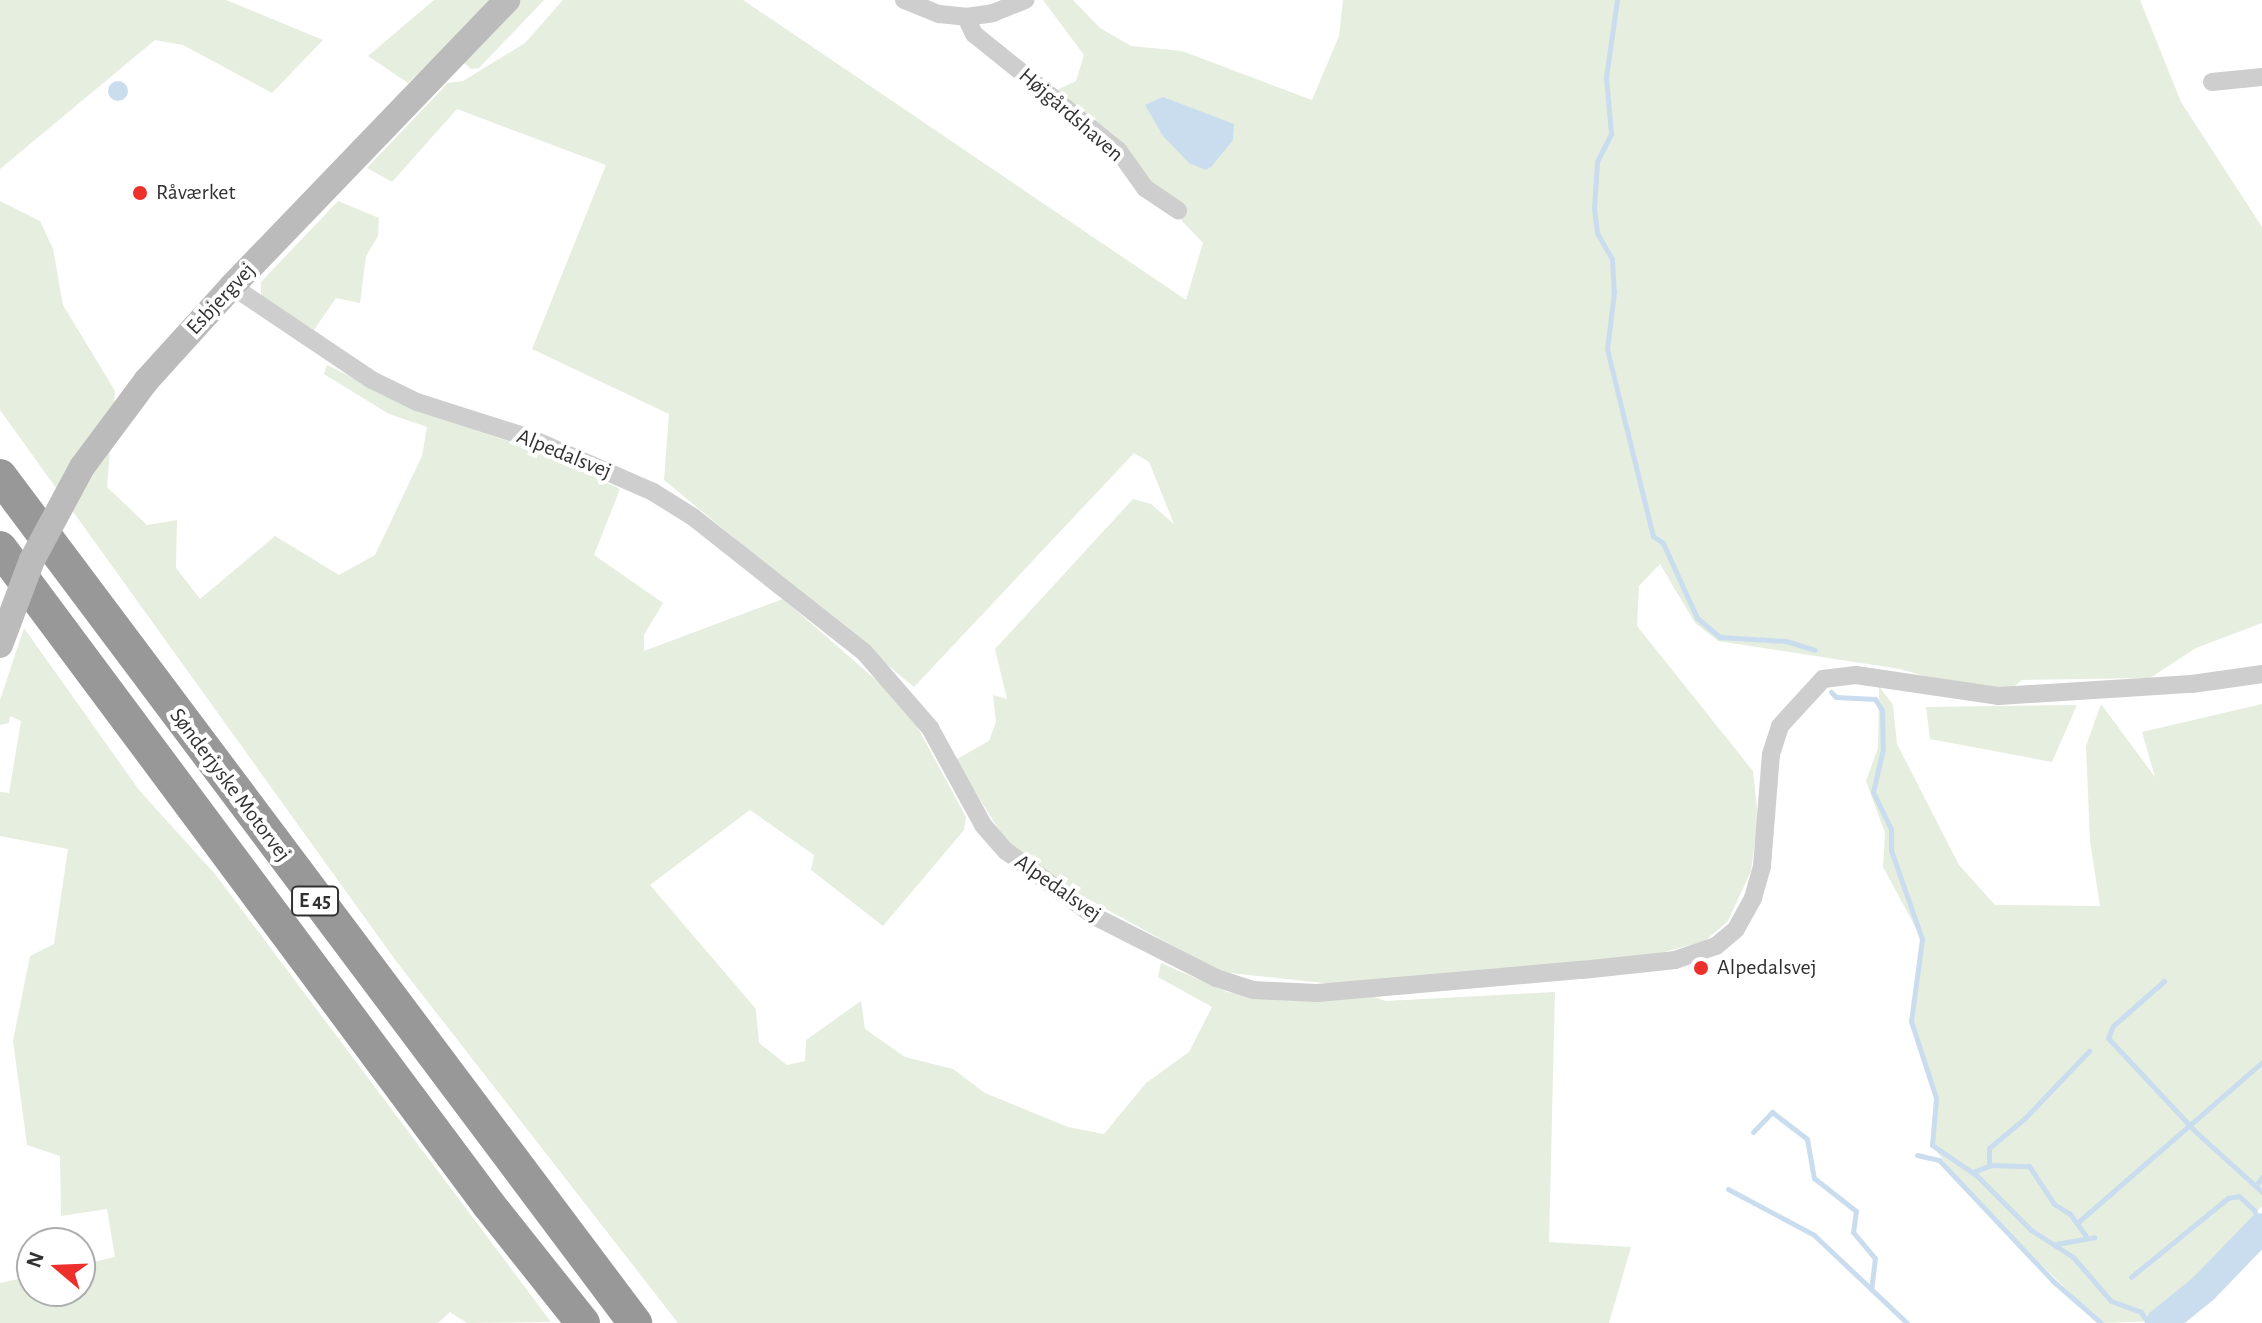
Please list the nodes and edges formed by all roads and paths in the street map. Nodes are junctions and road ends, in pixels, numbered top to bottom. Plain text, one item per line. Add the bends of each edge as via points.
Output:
1 (507, 0) edge
2 (904, 0) edge
3 (1026, 0) edge
4 (966, 17) junction
5 (2262, 77) edge
6 (2212, 82) dead end
7 (1178, 210) dead end
8 (232, 286) junction
9 (0, 476) edge
10 (0, 548) edge
11 (0, 563) edge
12 (0, 645) edge
13 (82, 658) junction
14 (2262, 674) edge
15 (583, 1323) edge
16 (635, 1323) edge

1 - 8 main road, Esbjergvej
2 - 4 street via 939,14
3 - 4 street
4 - 7 street, Højgårdshaven via 974,34 1118,150 1145,188
5 - 6 street
8 - 12 main road, Esbjergvej, bridge via 146,381 82,467 32,560
8 - 14 street, Alpedalsvej via 372,380 417,402 530,438 653,492 693,517 864,652 900,690 930,728 983,825 1006,851 1094,916 1216,978 1253,990 1317,993 1582,970 1675,960 1716,946 1736,929 1753,898 1762,866 1771,754 1780,726 1823,679 1856,675 1999,696 2192,684
9 - 16 highway, Sønderjyske Motorvej / E 45 via 555,1223
10 - 13 highway, Sønderjyske Motorvej / E 45
11 - 13 highway
13 - 15 highway, Sønderjyske Motorvej / E 45

